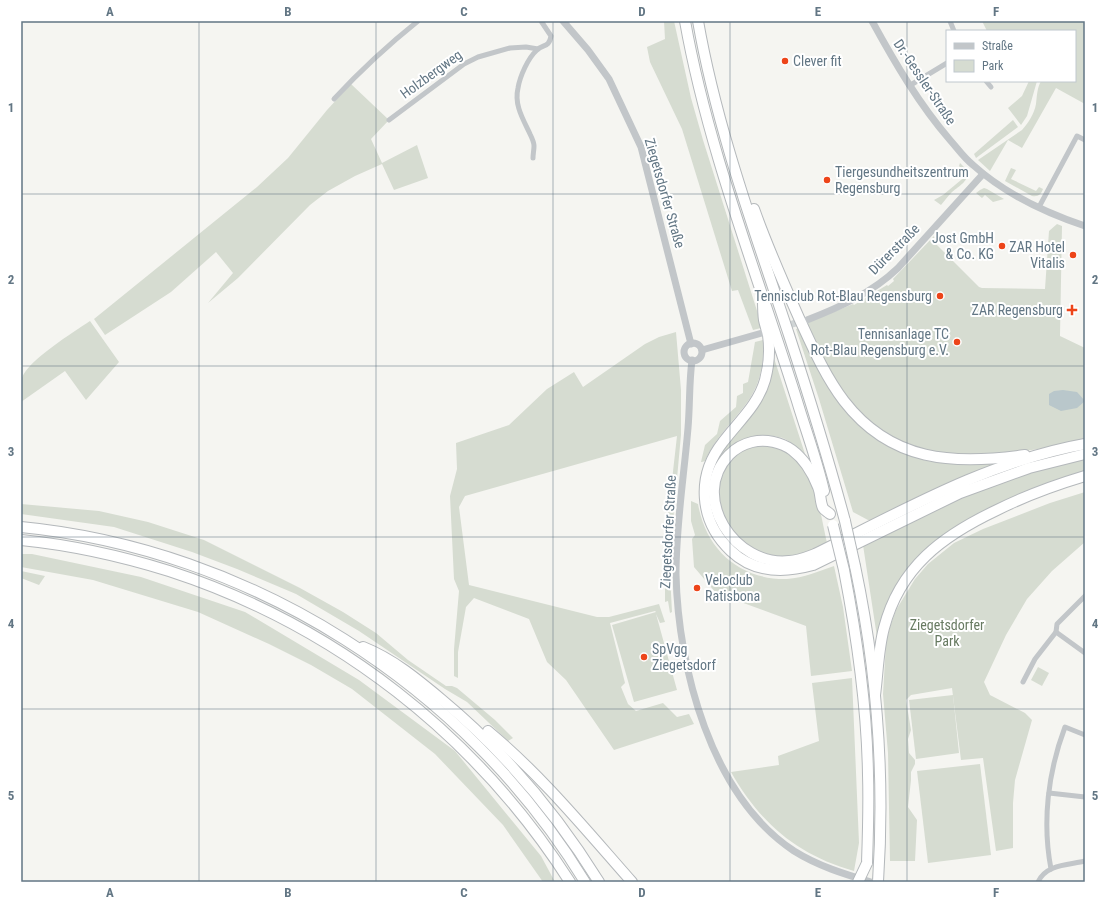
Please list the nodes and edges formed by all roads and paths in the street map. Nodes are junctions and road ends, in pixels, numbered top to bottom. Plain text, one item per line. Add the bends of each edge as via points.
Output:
1 (418, 21) edge
2 (541, 21) edge
3 (562, 21) edge
4 (685, 21) edge
5 (698, 21) edge
6 (872, 21) edge
7 (538, 48) junction
8 (946, 64) edge
9 (987, 82) edge
10 (909, 86) junction
11 (991, 87) dead end
12 (334, 99) dead end
13 (389, 120) dead end
14 (1085, 140) edge
15 (533, 158) dead end
16 (734, 166) junction
17 (983, 174) junction
18 (1039, 207) junction
19 (1085, 226) edge
20 (763, 299) junction
21 (807, 320) tunnel mouth
22 (762, 333) tunnel mouth
23 (691, 344) junction
24 (702, 350) junction
25 (692, 360) junction
26 (1085, 444) edge
27 (1055, 450) junction
28 (1085, 454) edge
29 (1085, 476) edge
30 (830, 514) junction
31 (21, 528) edge
32 (21, 540) edge
33 (1085, 596) edge
34 (1056, 632) junction
35 (347, 640) junction
36 (1085, 653) edge
37 (1022, 682) dead end
38 (431, 690) junction
39 (876, 695) junction
40 (1085, 735) edge
41 (1049, 793) junction
42 (1085, 797) edge
43 (1085, 860) edge
44 (557, 862) junction
45 (866, 863) junction
46 (1051, 869) junction
47 (564, 882) edge
48 (570, 882) edge
49 (585, 882) edge
50 (599, 882) edge
51 (632, 882) edge
52 (858, 882) edge
53 (866, 882) edge
54 (870, 882) edge
55 (878, 882) edge
56 (1038, 882) edge

1 - 12 street via 392,42
2 - 7 street via 551,36 551,41
3 - 23 street, Ziegetsdorfer Straße via 588,50 608,79 641,147
4 - 20 highway via 713,138
5 - 16 highway via 710,79
6 - 10 street, Dr.-Gessler-Straße
7 - 13 street, Holzbergweg via 510,48 478,57 464,64
7 - 15 street via 524,70 517,101 534,144
8 - 10 street
9 - 11 street
10 - 17 street, Dr.-Gessler-Straße via 940,130
14 - 18 street via 1077,136
16 - 27 highway via 745,183 782,281 813,349 843,400 874,432 928,456 959,460 995,459
16 - 39 highway, bridge via 821,436 845,521 868,636
17 - 18 street, Dr.-Gessler-Straße
17 - 21 street, Dürerstraße via 887,279 846,304
18 - 19 street, Dr.-Gessler-Straße
20 - 28 highway via 770,358 765,381 754,402 713,456 704,489 707,512 713,529 724,545 748,563 760,568 783,571 813,565 960,493 1029,468
20 - 30 highway
22 - 24 street
23 - 24 street via 698,345
23 - 25 street via 686,347 685,354
24 - 25 street via 698,359
25 - 54 street, Ziegetsdorfer Straße via 676,572 682,643 693,695 726,773 752,814 782,842 807,858
26 - 27 highway
27 - 30 highway via 956,485 815,554 788,562 760,558 745,550 727,533 720,521 714,494 718,470 732,453 748,443 760,440 783,445 793,451 806,465 818,488 823,508
29 - 39 highway via 1050,488 960,528 927,554 907,577 891,606 884,629
30 - 45 highway, bridge via 844,570 865,718 868,775
31 - 35 highway via 84,536 200,569 268,597
32 - 44 highway via 90,550 146,564 250,602 320,638 390,686 459,745 498,785
33 - 34 street via 1057,624
34 - 36 street
34 - 37 street
35 - 38 highway via 384,656
35 - 49 highway via 416,690 467,734 540,816
38 - 50 highway via 488,740 539,796
38 - 51 highway via 474,720 527,766 585,827
39 - 55 highway via 881,780
40 - 41 street via 1065,727 1058,745
41 - 42 street
41 - 46 street via 1047,845
43 - 46 street
44 - 47 highway
44 - 48 highway
45 - 52 highway, bridge
45 - 53 highway
46 - 56 street via 1045,872

